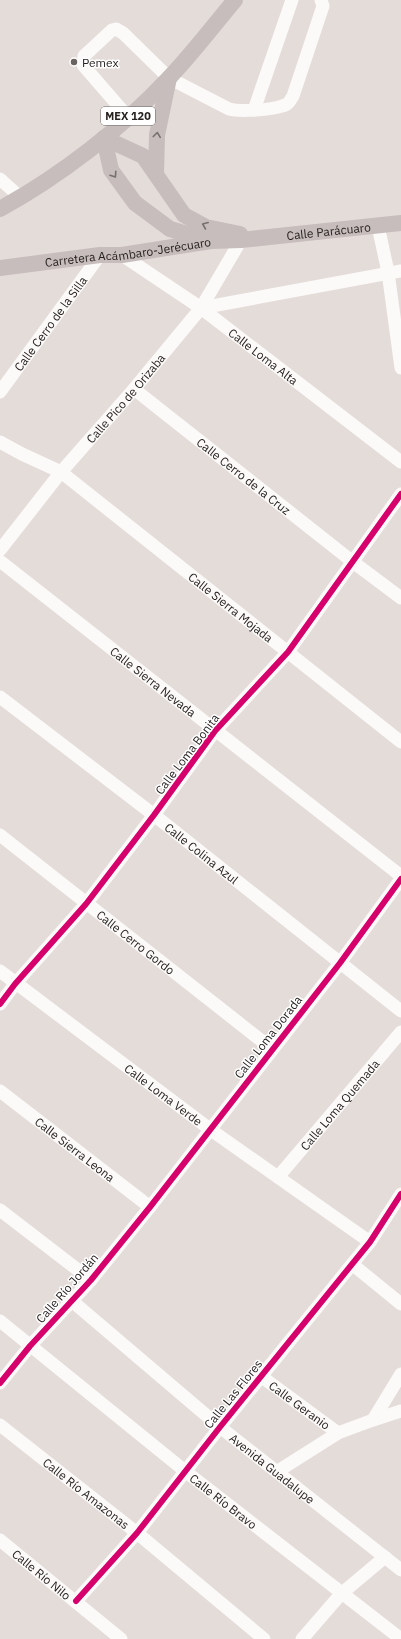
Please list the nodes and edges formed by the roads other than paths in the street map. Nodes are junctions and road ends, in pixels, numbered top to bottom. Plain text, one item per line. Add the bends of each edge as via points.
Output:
1 (235, 0) edge
2 (292, 0) edge
3 (321, 0) edge
4 (169, 78) junction
5 (254, 110) junction
6 (128, 117) junction
7 (104, 138) junction
8 (156, 174) junction
9 (0, 179) edge
10 (12, 200) edge
11 (0, 209) edge
12 (401, 223) edge
13 (378, 226) junction
14 (248, 239) junction
15 (210, 241) junction
16 (100, 255) junction
17 (122, 255) junction
18 (1, 264) edge
19 (401, 271) edge
20 (388, 272) junction
21 (201, 308) junction
22 (401, 368) edge
23 (134, 389) junction
24 (0, 392) edge
25 (0, 442) edge
26 (401, 462) edge
27 (61, 472) junction
28 (401, 494) edge
29 (0, 550) edge
30 (0, 561) edge
31 (353, 562) junction
32 (401, 598) edge
33 (288, 652) junction
34 (0, 697) edge
35 (216, 731) junction
36 (401, 742) edge
37 (154, 816) junction
38 (0, 835) edge
39 (401, 876) edge
40 (401, 880) edge
41 (86, 904) junction
42 (340, 963) junction
43 (0, 971) edge
44 (16, 984) junction
45 (0, 1004) edge
46 (401, 1011) edge
47 (401, 1032) edge
48 (272, 1049) junction
49 (0, 1091) edge
50 (211, 1130) junction
51 (278, 1177) junction
52 (401, 1194) edge
53 (150, 1207) junction
54 (0, 1210) edge
55 (370, 1242) junction
56 (352, 1264) junction
57 (91, 1280) junction
58 (72, 1301) junction
59 (401, 1304) edge
60 (0, 1321) edge
61 (30, 1346) junction
62 (401, 1374) edge
63 (262, 1377) junction
64 (0, 1383) edge
65 (401, 1411) edge
66 (373, 1420) junction
67 (0, 1425) edge
68 (220, 1427) junction
69 (338, 1433) junction
70 (185, 1471) junction
71 (278, 1471) junction
72 (137, 1533) junction
73 (0, 1540) edge
74 (386, 1557) junction
75 (401, 1570) edge
76 (341, 1594) junction
77 (76, 1601) junction
78 (121, 1639) edge
79 (264, 1639) edge
80 (302, 1639) edge
81 (401, 1639) edge

1 - 4 main road, MEX 120
2 - 5 street
3 - 5 street via 322,6 293,96 282,106
4 - 5 street via 228,109 237,112
4 - 6 main road, MEX 120
4 - 6 street via 116,29 84,56 83,65
8 -> 4 main road via 156,136
6 - 7 main road, MEX 120
7 - 8 main road via 143,156
7 - 10 main road, MEX 120 via 62,169
7 -> 15 main road via 111,170 135,203 170,229
14 -> 8 main road via 206,227 184,215
9 - 10 street
10 - 11 main road, MEX 120
12 - 13 main road, Calle Parácuaro
13 - 14 main road, Calle Parácuaro
13 - 20 street
14 - 15 main road, Carretera Acámbaro-Jerécuaro
14 - 21 street, Calle Pico de Orizaba
15 - 17 main road, Carretera Acámbaro-Jerécuaro
16 - 17 main road, Carretera Acámbaro-Jerécuaro
16 - 18 main road, Carretera Acámbaro-Jerécuaro
16 - 24 street, Calle Cerro de la Silla
17 - 21 street, Calle Loma Alta
19 - 20 street
20 - 21 street
20 - 22 street
21 - 23 street, Calle Pico de Orizaba
21 - 26 street, Calle Loma Alta
23 - 27 street, Calle Pico de Orizaba
23 - 31 street, Calle Cerro de la Cruz
25 - 27 street, Calle Sierra Mojada
27 - 29 street, Calle Pico de Orizaba
27 - 33 street, Calle Sierra Mojada
28 - 31 street, Calle Loma Bonita
30 - 35 street, Calle Sierra Nevada
31 - 32 street, Calle Cerro de la Cruz
31 - 33 street, Calle Loma Bonita
33 - 35 street, Calle Loma Bonita
33 - 36 street, Calle Sierra Mojada
34 - 37 street, Calle Colina Azul
35 - 37 street, Calle Loma Bonita
35 - 39 street, Calle Sierra Nevada
37 - 41 street, Calle Loma Bonita
37 - 42 street, Calle Colina Azul
38 - 41 street, Calle Cerro Gordo
40 - 42 street, Calle Loma Dorada
41 - 44 street, Calle Loma Bonita
41 - 48 street, Calle Cerro Gordo
42 - 46 street, Calle Colina Azul
42 - 48 street, Calle Loma Dorada
43 - 44 street, Calle Loma Verde
44 - 45 street, Calle Loma Bonita
44 - 50 street, Calle Loma Verde
47 - 51 street, Calle Loma Quemada
48 - 50 street, Calle Loma Dorada
49 - 53 street, Calle Sierra Leona
50 - 51 street, Calle Loma Verde
50 - 53 street, Calle Loma Dorada
51 - 55 street, Calle Loma Verde
52 - 55 street, Calle Las Flores
53 - 57 street, Calle Río Jordán
54 - 57 street
55 - 56 street, Calle Las Flores
56 - 59 street
56 - 63 street, Calle Las Flores
57 - 58 street, Calle Río Jordán
58 - 61 street, Calle Río Jordán
58 - 68 street, Avenida Guadalupe
60 - 61 street, Calle Río Bravo
61 - 64 street, Calle Río Jordán
61 - 70 street, Calle Río Bravo
62 - 66 street
63 - 68 street, Calle Las Flores
63 - 69 street, Calle Geranio
65 - 66 street
66 - 69 street
67 - 72 street, Calle Río Amazonas
68 - 70 street, Calle Las Flores
68 - 71 street, Avenida Guadalupe
69 - 71 street
70 - 72 street, Calle Las Flores
70 - 76 street, Calle Río Bravo
71 - 74 street, Avenida Guadalupe
72 - 77 street, Calle Las Flores
72 - 79 street, Calle Río Amazonas
73 - 77 street, Calle Río Nilo
74 - 75 street, Avenida Guadalupe
74 - 76 street
76 - 80 street
76 - 81 street, Calle Río Bravo
77 - 78 street, Calle Río Nilo

